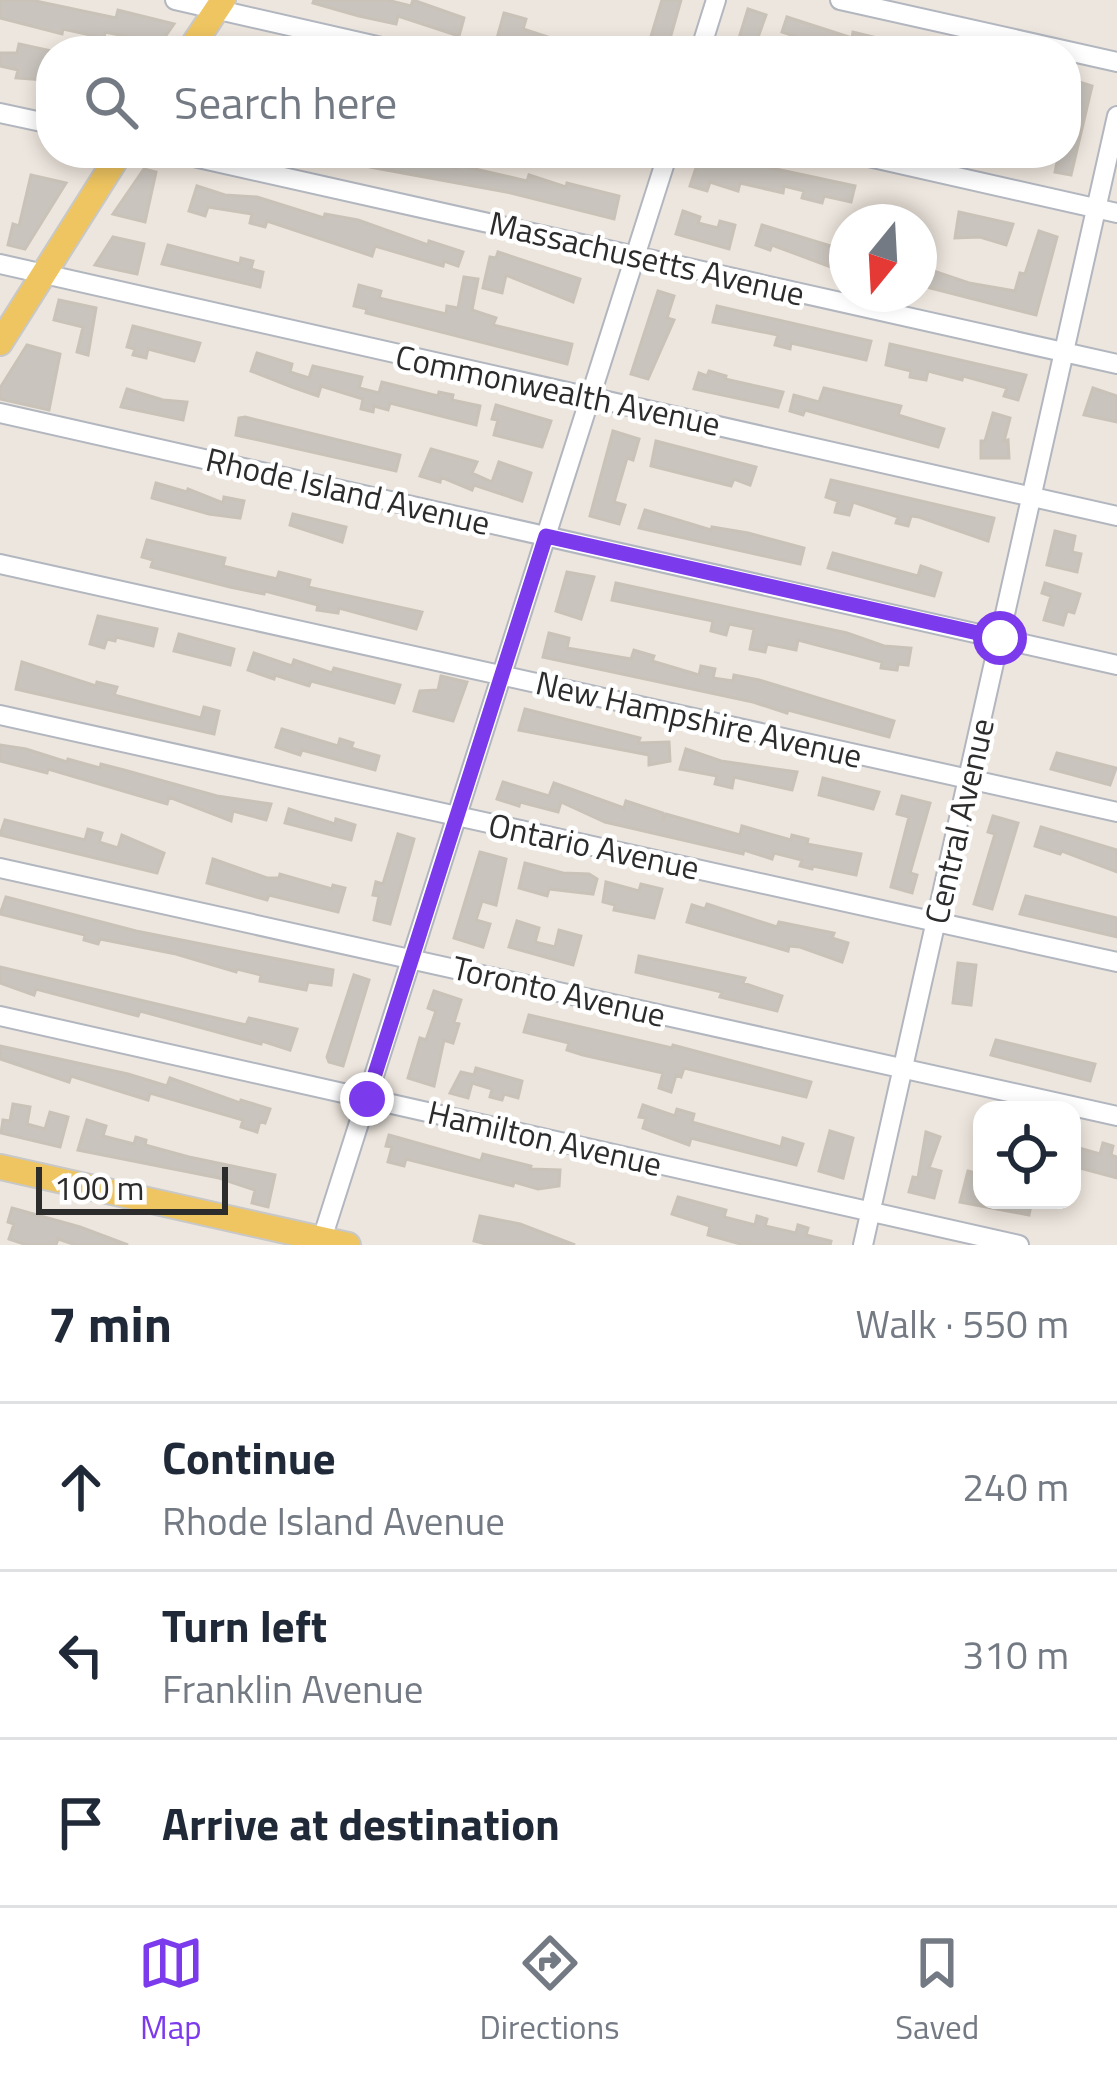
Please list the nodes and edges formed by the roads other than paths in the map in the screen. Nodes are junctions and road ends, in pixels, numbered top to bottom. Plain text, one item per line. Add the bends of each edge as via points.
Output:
1 (175, 0) edge
2 (716, 0) edge
3 (840, 0) edge
4 (219, 5) edge
5 (199, 36) edge
6 (340, 36) edge
7 (705, 36) edge
8 (1001, 36) edge
9 (1081, 54) edge
10 (1117, 62) edge
11 (0, 112) edge
12 (1117, 116) edge
13 (36, 120) edge
14 (110, 168) edge
15 (244, 168) edge
16 (663, 168) edge
17 (918, 168) edge
18 (1096, 208) junction
19 (1117, 213) edge
20 (635, 255) junction
21 (0, 264) edge
22 (42, 275) junction
23 (0, 343) edge
24 (1064, 352) junction
25 (1117, 364) edge
26 (591, 397) junction
27 (0, 413) edge
28 (1032, 497) junction
29 (1117, 516) edge
30 (546, 536) junction
31 (0, 564) edge
32 (1000, 638) junction
33 (1117, 664) edge
34 (501, 675) junction
35 (0, 715) edge
36 (968, 779) junction
37 (1117, 812) edge
38 (457, 816) junction
39 (0, 868) edge
40 (936, 922) junction
41 (412, 957) junction
42 (1117, 962) edge
43 (0, 1016) edge
44 (903, 1068) junction
45 (367, 1099) junction
46 (1117, 1117) edge
47 (0, 1167) edge
48 (871, 1212) junction
49 (322, 1239) junction
50 (348, 1245) edge
51 (863, 1245) edge
52 (1019, 1245) edge

1 - 4 street
2 - 7 street
3 - 8 street
4 - 5 main road
4 - 6 street
9 - 10 street
11 - 13 street
12 - 18 street, Central Avenue
14 - 22 main road
15 - 20 street, Massachusetts Avenue
16 - 20 street
17 - 18 street
18 - 19 street
18 - 24 street, Central Avenue
20 - 24 street, Massachusetts Avenue
20 - 26 street
21 - 22 street, Commonwealth Avenue
22 - 23 main road
22 - 26 street, Commonwealth Avenue
24 - 25 street, Massachusetts Avenue
24 - 28 street, Central Avenue
26 - 28 street, Commonwealth Avenue
26 - 30 street
27 - 30 street, Rhode Island Avenue
28 - 29 street, Commonwealth Avenue
28 - 32 street, Central Avenue
30 - 32 street, Rhode Island Avenue
30 - 34 street
31 - 34 street, New Hampshire Avenue
32 - 33 street, Rhode Island Avenue
32 - 36 street, Central Avenue
34 - 36 street, New Hampshire Avenue
34 - 38 street
35 - 38 street, Ontario Avenue
36 - 37 street, New Hampshire Avenue
36 - 40 street, Central Avenue
38 - 40 street, Ontario Avenue
38 - 41 street
39 - 41 street, Toronto Avenue
40 - 42 street, Ontario Avenue
40 - 44 street, Central Avenue
41 - 44 street, Toronto Avenue
41 - 45 street
43 - 45 street, Hamilton Avenue
44 - 46 street, Toronto Avenue
44 - 48 street, Central Avenue
45 - 48 street, Hamilton Avenue
45 - 49 street
47 - 49 main road
48 - 51 street, Central Avenue
48 - 52 street, Hamilton Avenue
49 - 50 main road

